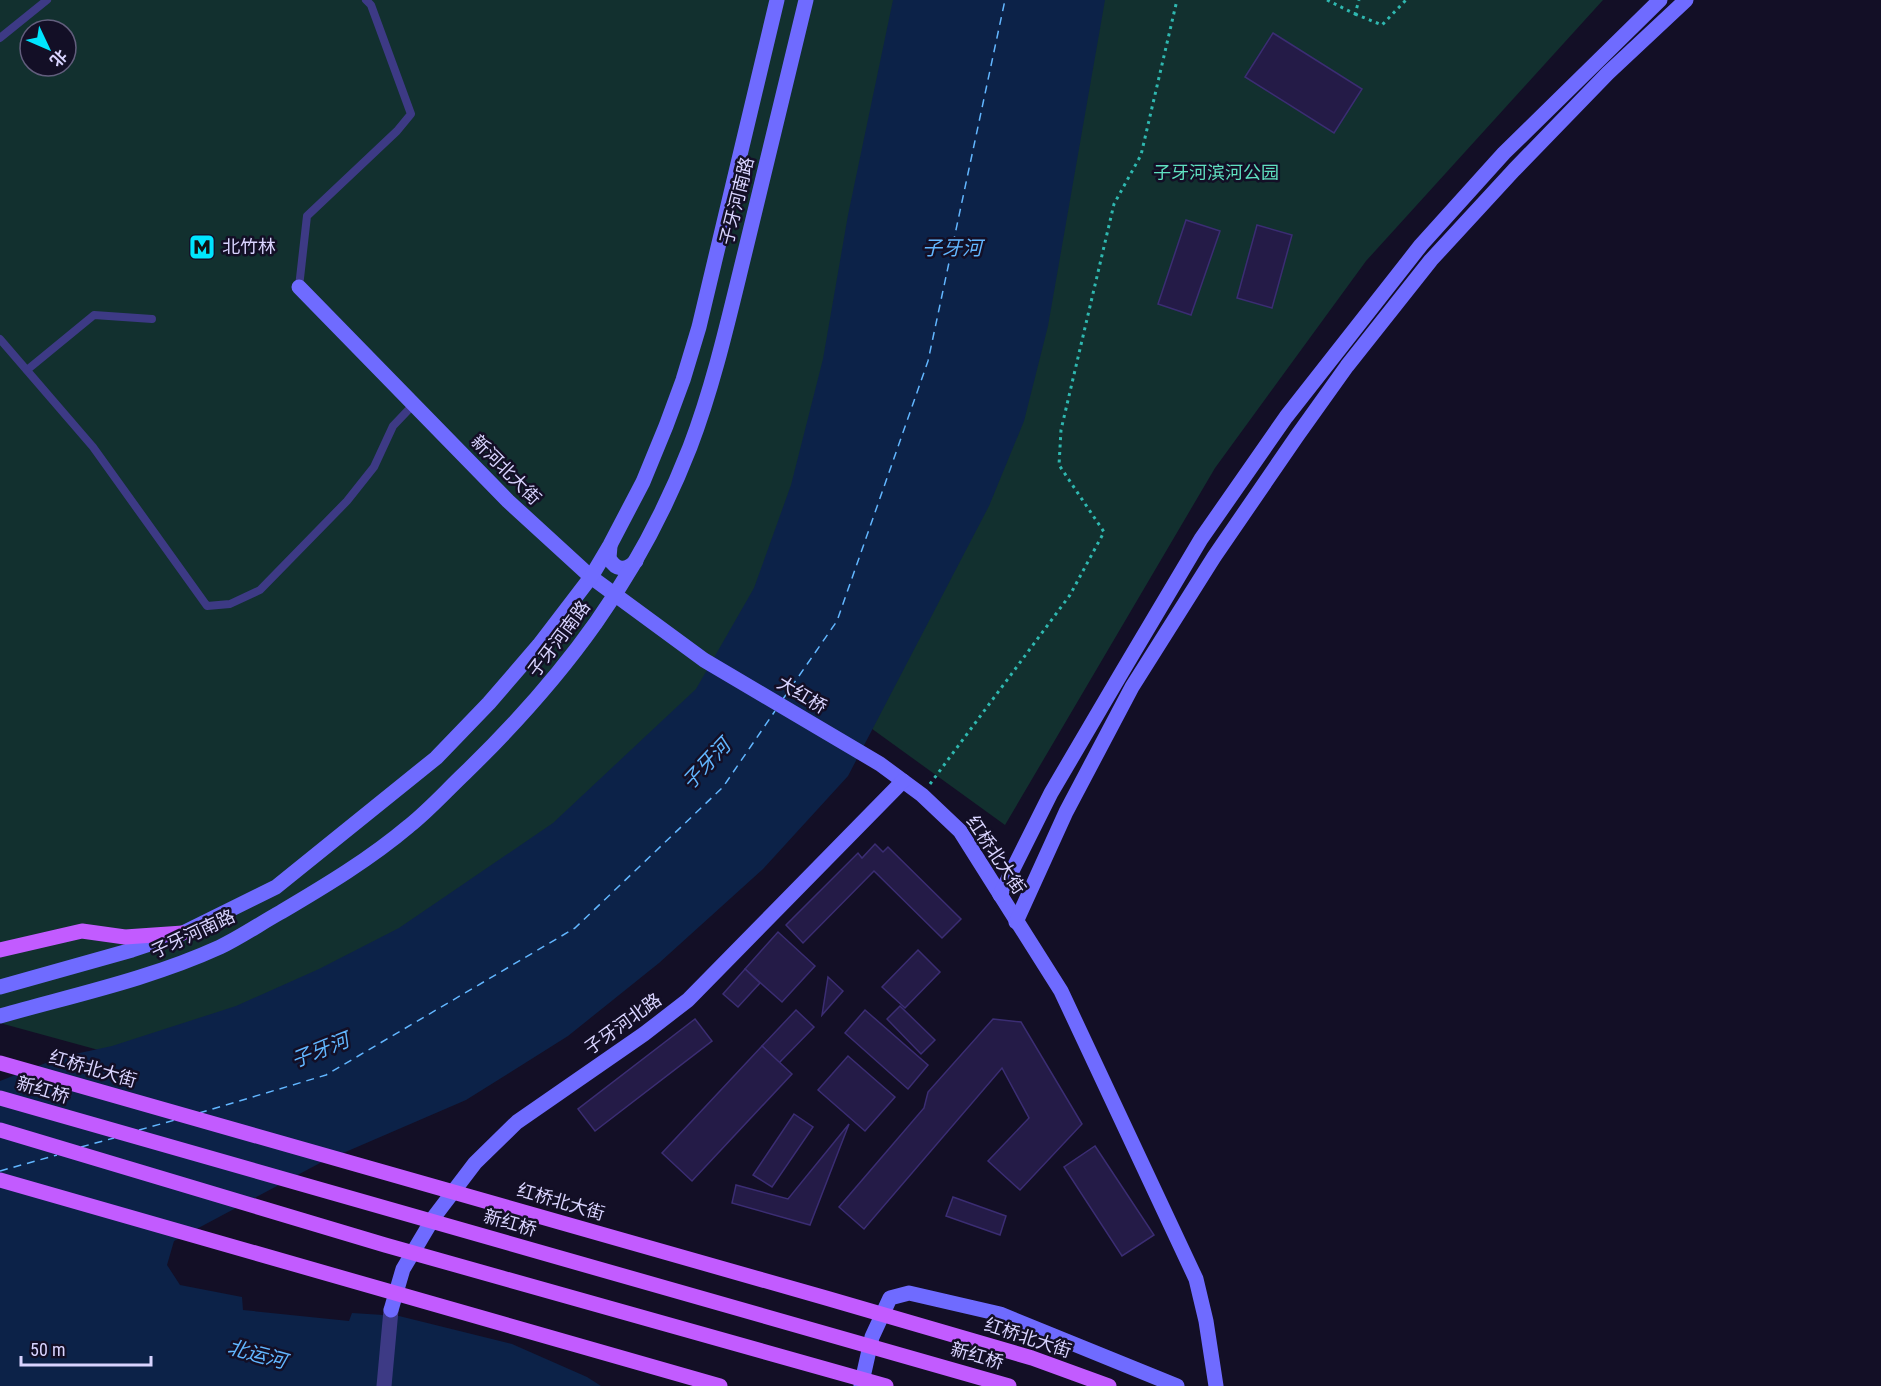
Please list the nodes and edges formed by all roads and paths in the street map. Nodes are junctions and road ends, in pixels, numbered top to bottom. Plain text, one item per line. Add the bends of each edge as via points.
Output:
1 (47, 0) edge
2 (366, 0) edge
3 (777, 0) edge
4 (806, 0) edge
5 (1178, 0) edge
6 (1327, 0) edge
7 (1359, 0) edge
8 (1406, 0) edge
9 (1660, 0) edge
10 (1686, 0) edge
11 (1355, 14) junction
12 (0, 38) edge
13 (299, 287) joint
14 (152, 319) dead end
15 (0, 339) edge
16 (27, 370) junction
17 (413, 405) junction
18 (610, 545) junction
19 (636, 561) junction
20 (591, 577) junction
21 (616, 596) junction
22 (704, 660) joint
23 (880, 764) joint
24 (903, 781) junction
25 (922, 795) junction
26 (1000, 895) junction
27 (1016, 922) junction
28 (183, 933) junction
29 (0, 950) edge
30 (0, 987) edge
31 (0, 1016) edge
32 (0, 1063) edge
33 (0, 1098) edge
34 (0, 1130) edge
35 (0, 1180) edge
36 (384, 1386) edge
37 (720, 1386) edge
38 (861, 1386) edge
39 (886, 1386) edge
40 (1009, 1386) edge
41 (1109, 1386) edge
42 (1177, 1386) edge
43 (1216, 1386) edge

1 - 12 lane
2 - 13 lane via 372,5 411,114 398,131 307,216
3 - 18 street, 子牙河南路 via 686,370 643,482
4 - 19 street, 子牙河南路 via 711,382 691,445
5 - 25 path via 1141,155 1114,204 1061,430 1059,465 1104,532 1070,595
6 - 11 path
7 - 11 path
8 - 11 path via 1382,25
9 - 26 street via 1504,153 1428,236 1286,417 1201,539 1051,793
10 - 27 street via 1514,170 1431,260 1347,366 1214,557 1132,687 1066,812
13 - 17 street, 新河北大街
14 - 16 lane via 94,315
15 - 16 lane
16 - 17 lane via 93,447 207,606 230,604 260,590 347,501 374,467 393,426
17 - 20 street, 新河北大街 via 508,501
18 - 19 street via 609,558 615,566 624,569
18 - 20 street, 子牙河南路
19 - 21 street, 子牙河南路
20 - 21 street, 新河北大街
20 - 28 street, 子牙河南路 via 525,661 436,758 276,886
21 - 22 street, 新河北大街
21 - 31 street, 子牙河南路 via 567,664 510,729 410,826 340,877 222,946 156,974
22 - 23 street, 大红桥
23 - 24 street, 红桥北大街
24 - 25 street, 红桥北大街
24 - 36 street, 子牙河北路 via 688,1000 517,1122 475,1163 434,1217 403,1269 391,1310
25 - 26 street, 红桥北大街 via 966,839
26 - 27 street, 红桥北大街
27 - 43 street, 红桥北大街 via 1061,991 1196,1279
28 - 29 main road via 125,937 82,931
28 - 30 street, 子牙河南路
32 - 41 main road, 红桥北大街 via 826,1298 1032,1358
33 - 40 main road, 新红桥
34 - 39 main road via 385,1245
35 - 37 main road
38 - 42 street via 872,1337 890,1298 909,1293 1000,1314

